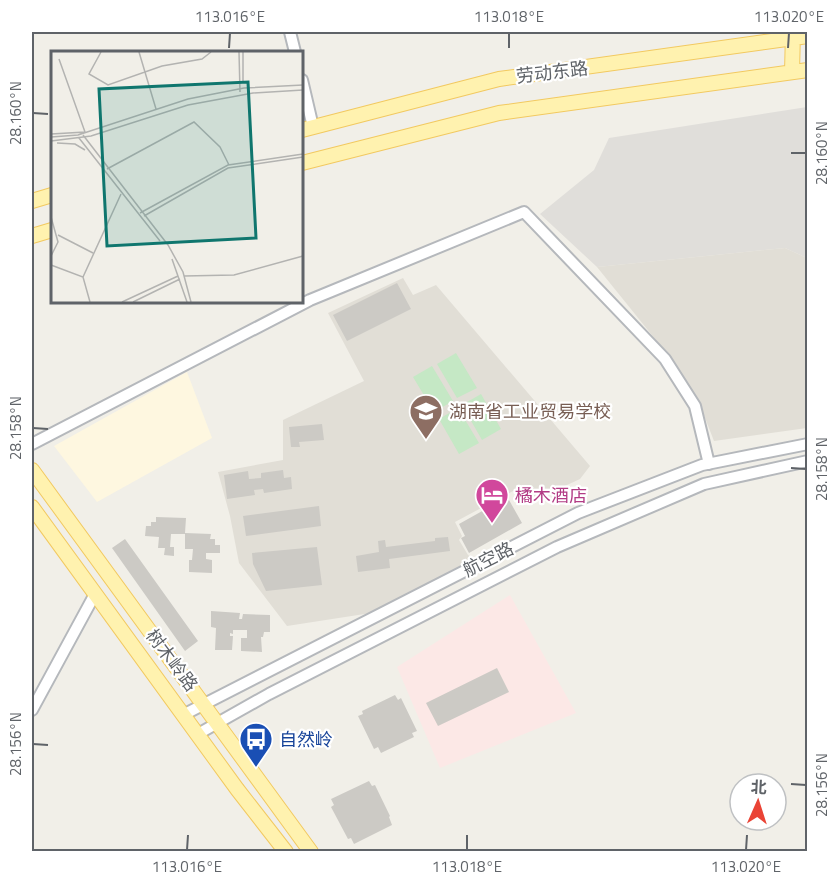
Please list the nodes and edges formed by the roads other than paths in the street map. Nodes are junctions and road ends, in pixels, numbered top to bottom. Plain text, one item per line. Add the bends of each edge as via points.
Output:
1 (290, 32) edge
2 (750, 32) edge
3 (793, 35) edge
4 (807, 36) edge
5 (735, 47) junction
6 (295, 51) edge
7 (807, 70) edge
8 (792, 72) junction
9 (303, 90) edge
10 (307, 129) edge
11 (303, 163) edge
12 (51, 195) edge
13 (32, 201) edge
14 (51, 230) edge
15 (32, 236) edge
16 (32, 444) edge
17 (807, 444) edge
18 (807, 461) edge
19 (705, 465) junction
20 (32, 470) edge
21 (704, 483) junction
22 (32, 507) edge
23 (95, 594) junction
24 (204, 704) junction
25 (32, 710) edge
26 (183, 715) junction
27 (219, 724) junction
28 (198, 734) junction
29 (286, 852) edge
30 (311, 852) edge

1 - 6 street
2 - 5 main road
3 - 4 main road, 劳动东路
3 - 5 main road, 劳动东路
3 - 8 main road
5 - 10 main road, 劳动东路 via 498,79
7 - 8 main road, 劳动东路
8 - 11 main road, 劳动东路 via 499,113
9 - 10 street
12 - 13 main road
14 - 15 main road
16 - 19 street via 310,300 524,212 665,358 695,406
17 - 19 street, 航空路
18 - 21 street, 航空路
19 - 21 street
19 - 24 street, 航空路 via 578,513
20 - 24 main road, 树木岭路
21 - 27 street, 航空路 via 558,547
22 - 23 main road, 树木岭路
23 - 25 street
23 - 26 main road, 树木岭路
24 - 26 street, 航空路
24 - 27 main road, 树木岭路
26 - 28 main road, 树木岭路
27 - 28 street, 航空路
27 - 30 main road, 树木岭路
28 - 29 main road, 树木岭路

